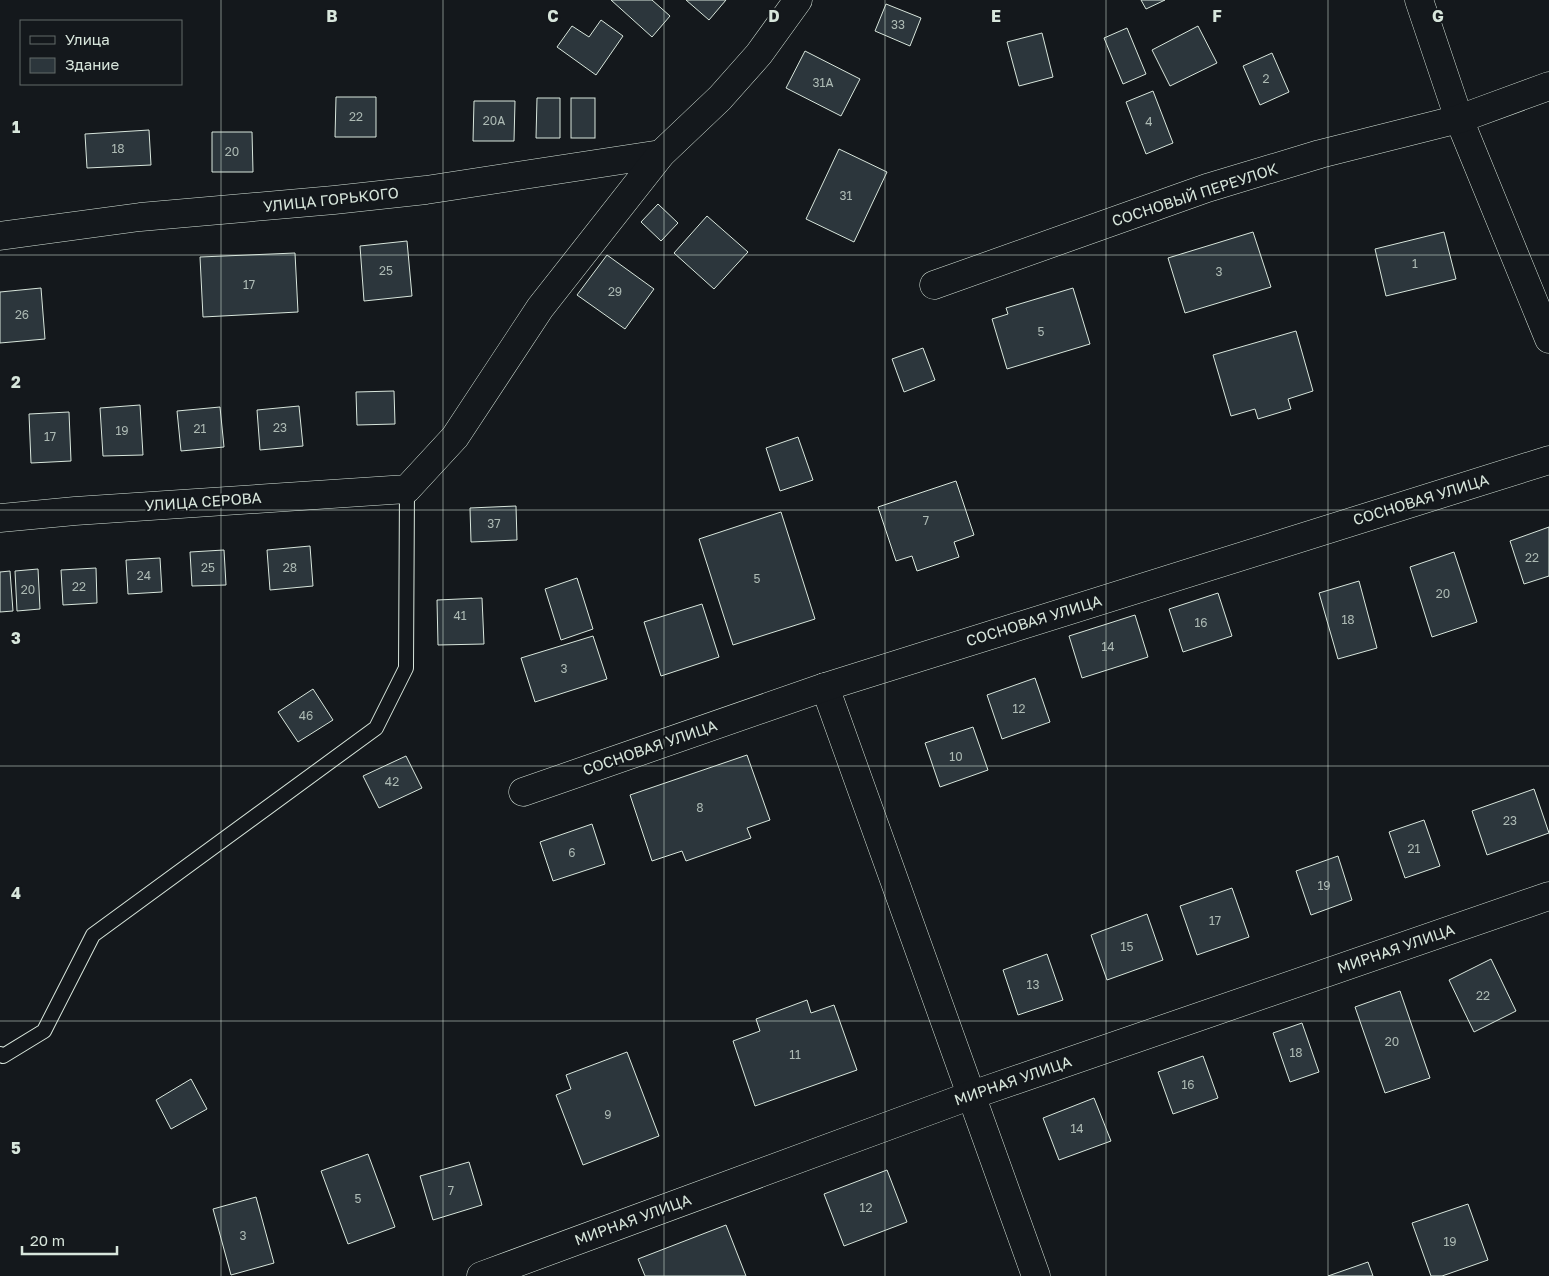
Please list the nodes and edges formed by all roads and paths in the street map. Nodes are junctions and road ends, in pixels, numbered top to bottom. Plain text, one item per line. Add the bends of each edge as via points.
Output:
1 (798, 0) edge
2 (1419, 0) edge
3 (1549, 86) edge
4 (1460, 119) junction
5 (661, 154) junction
6 (0, 236) edge
7 (934, 285) dead end
8 (1549, 339) edge
9 (1549, 460) edge
10 (407, 489) junction
11 (0, 518) edge
12 (826, 687) junction
13 (523, 792) dead end
14 (1549, 896) edge
15 (0, 1054) edge
16 (972, 1095) junction
17 (480, 1276) edge
18 (1036, 1276) edge

1 - 5 street via 753,62
2 - 4 street
3 - 4 street, СОСНОВЫЙ ПЕРЕУЛОК
4 - 7 street, СОСНОВЫЙ ПЕРЕУЛОК via 1320,154 1207,188
4 - 8 street
5 - 6 street, УЛИЦА ГОРЬКОГО via 426,190 140,217
5 - 10 street via 540,308 455,437
9 - 12 street, СОСНОВАЯ УЛИЦА
10 - 11 street, УЛИЦА СЕРОВА
10 - 15 lane via 406,668 376,728 93,935 44,1031 4,1056
12 - 13 street, СОСНОВАЯ УЛИЦА
12 - 16 street
14 - 16 street, МИРНАЯ УЛИЦА
16 - 17 street, МИРНАЯ УЛИЦА
16 - 18 street

